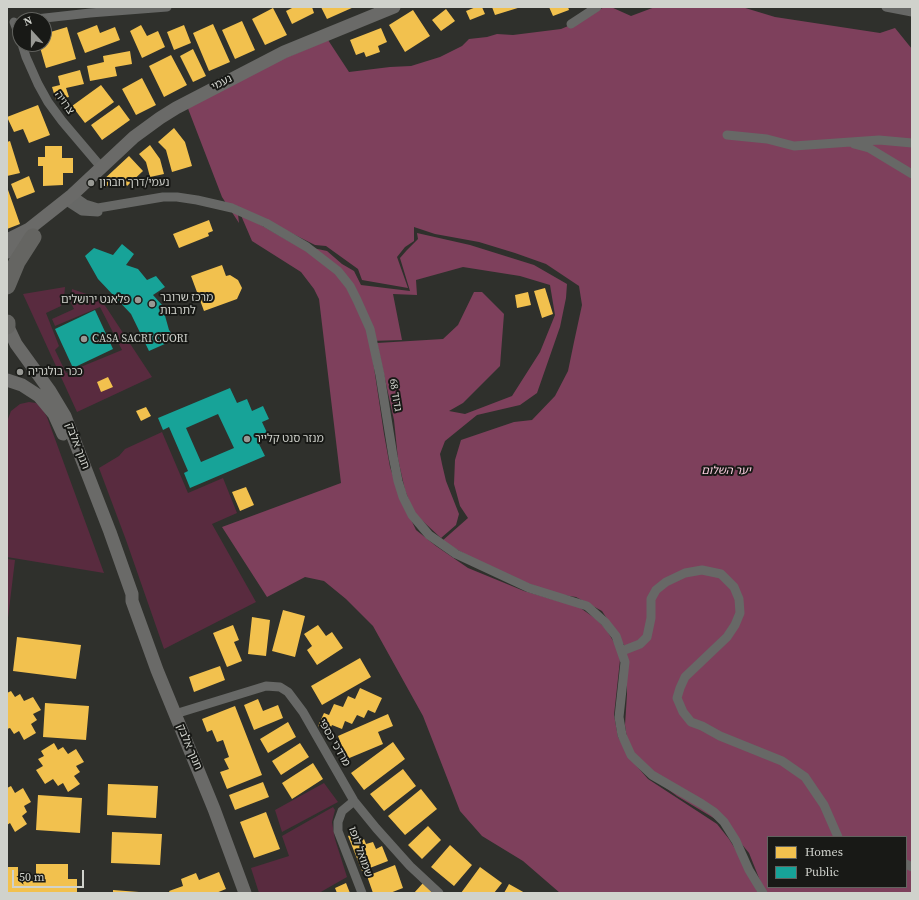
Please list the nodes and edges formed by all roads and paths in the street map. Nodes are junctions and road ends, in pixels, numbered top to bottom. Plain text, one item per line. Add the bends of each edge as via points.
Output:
1 (167, 7) edge
2 (394, 7) edge
3 (596, 7) edge
4 (886, 7) edge
5 (91, 10) edge
6 (902, 11) junction
7 (912, 11) edge
8 (52, 16) edge
9 (912, 20) edge
10 (571, 24) dead end
11 (25, 52) edge
12 (726, 135) dead end
13 (847, 142) junction
14 (912, 143) edge
15 (101, 167) junction
16 (912, 174) edge
17 (68, 199) junction
18 (33, 237) junction
19 (7, 240) edge
20 (7, 252) edge
21 (7, 286) edge
22 (7, 325) edge
23 (7, 380) edge
24 (132, 601) junction
25 (622, 651) junction
26 (175, 714) junction
27 (354, 801) junction
28 (838, 836) edge
29 (245, 893) edge
30 (362, 893) edge
31 (439, 893) edge
32 (763, 893) edge

1 - 5 street
2 - 15 street, נעמי via 284,52 176,108 134,137
3 - 10 street
4 - 6 street
5 - 8 street
6 - 7 street
6 - 9 street
11 - 15 street, צרויה via 48,102
12 - 13 street via 767,139 794,146
13 - 14 street via 879,140
13 - 16 street via 870,148
15 - 17 street, נעמי
17 - 18 street, נעמי via 56,217
17 - 19 street, נעמי via 29,230
17 - 25 street, גדוד 68 via 98,208 177,197 232,208 266,223 307,247 338,271 358,300 370,329 380,375 392,456 403,497 412,515 429,535 456,554 529,588 587,606 606,622
18 - 20 street, נעמי
18 - 21 highway via 17,262
22 - 24 street, חנוך אלבק via 16,344 65,416 113,539 132,594
23 - 24 street, חנוך אלבק via 22,385 39,396 54,414 123,593
24 - 26 street, חנוך אלבק
25 - 28 street via 640,644 647,637 651,599 656,590 666,582 684,573 702,570 721,574 734,587 739,599 740,613 726,637 685,677 678,698 683,712 692,722 782,761 805,777 824,805
25 - 32 street, גדוד 68 via 625,662 619,717 622,735 631,755 652,775 702,804 724,822
26 - 27 street, מרדכי כספי via 256,688 280,687 288,692 302,712
26 - 29 street, חנוך אלבק
27 - 30 street, שמואל לופו via 342,811 338,831
27 - 31 street, מרדכי כספי via 410,866

